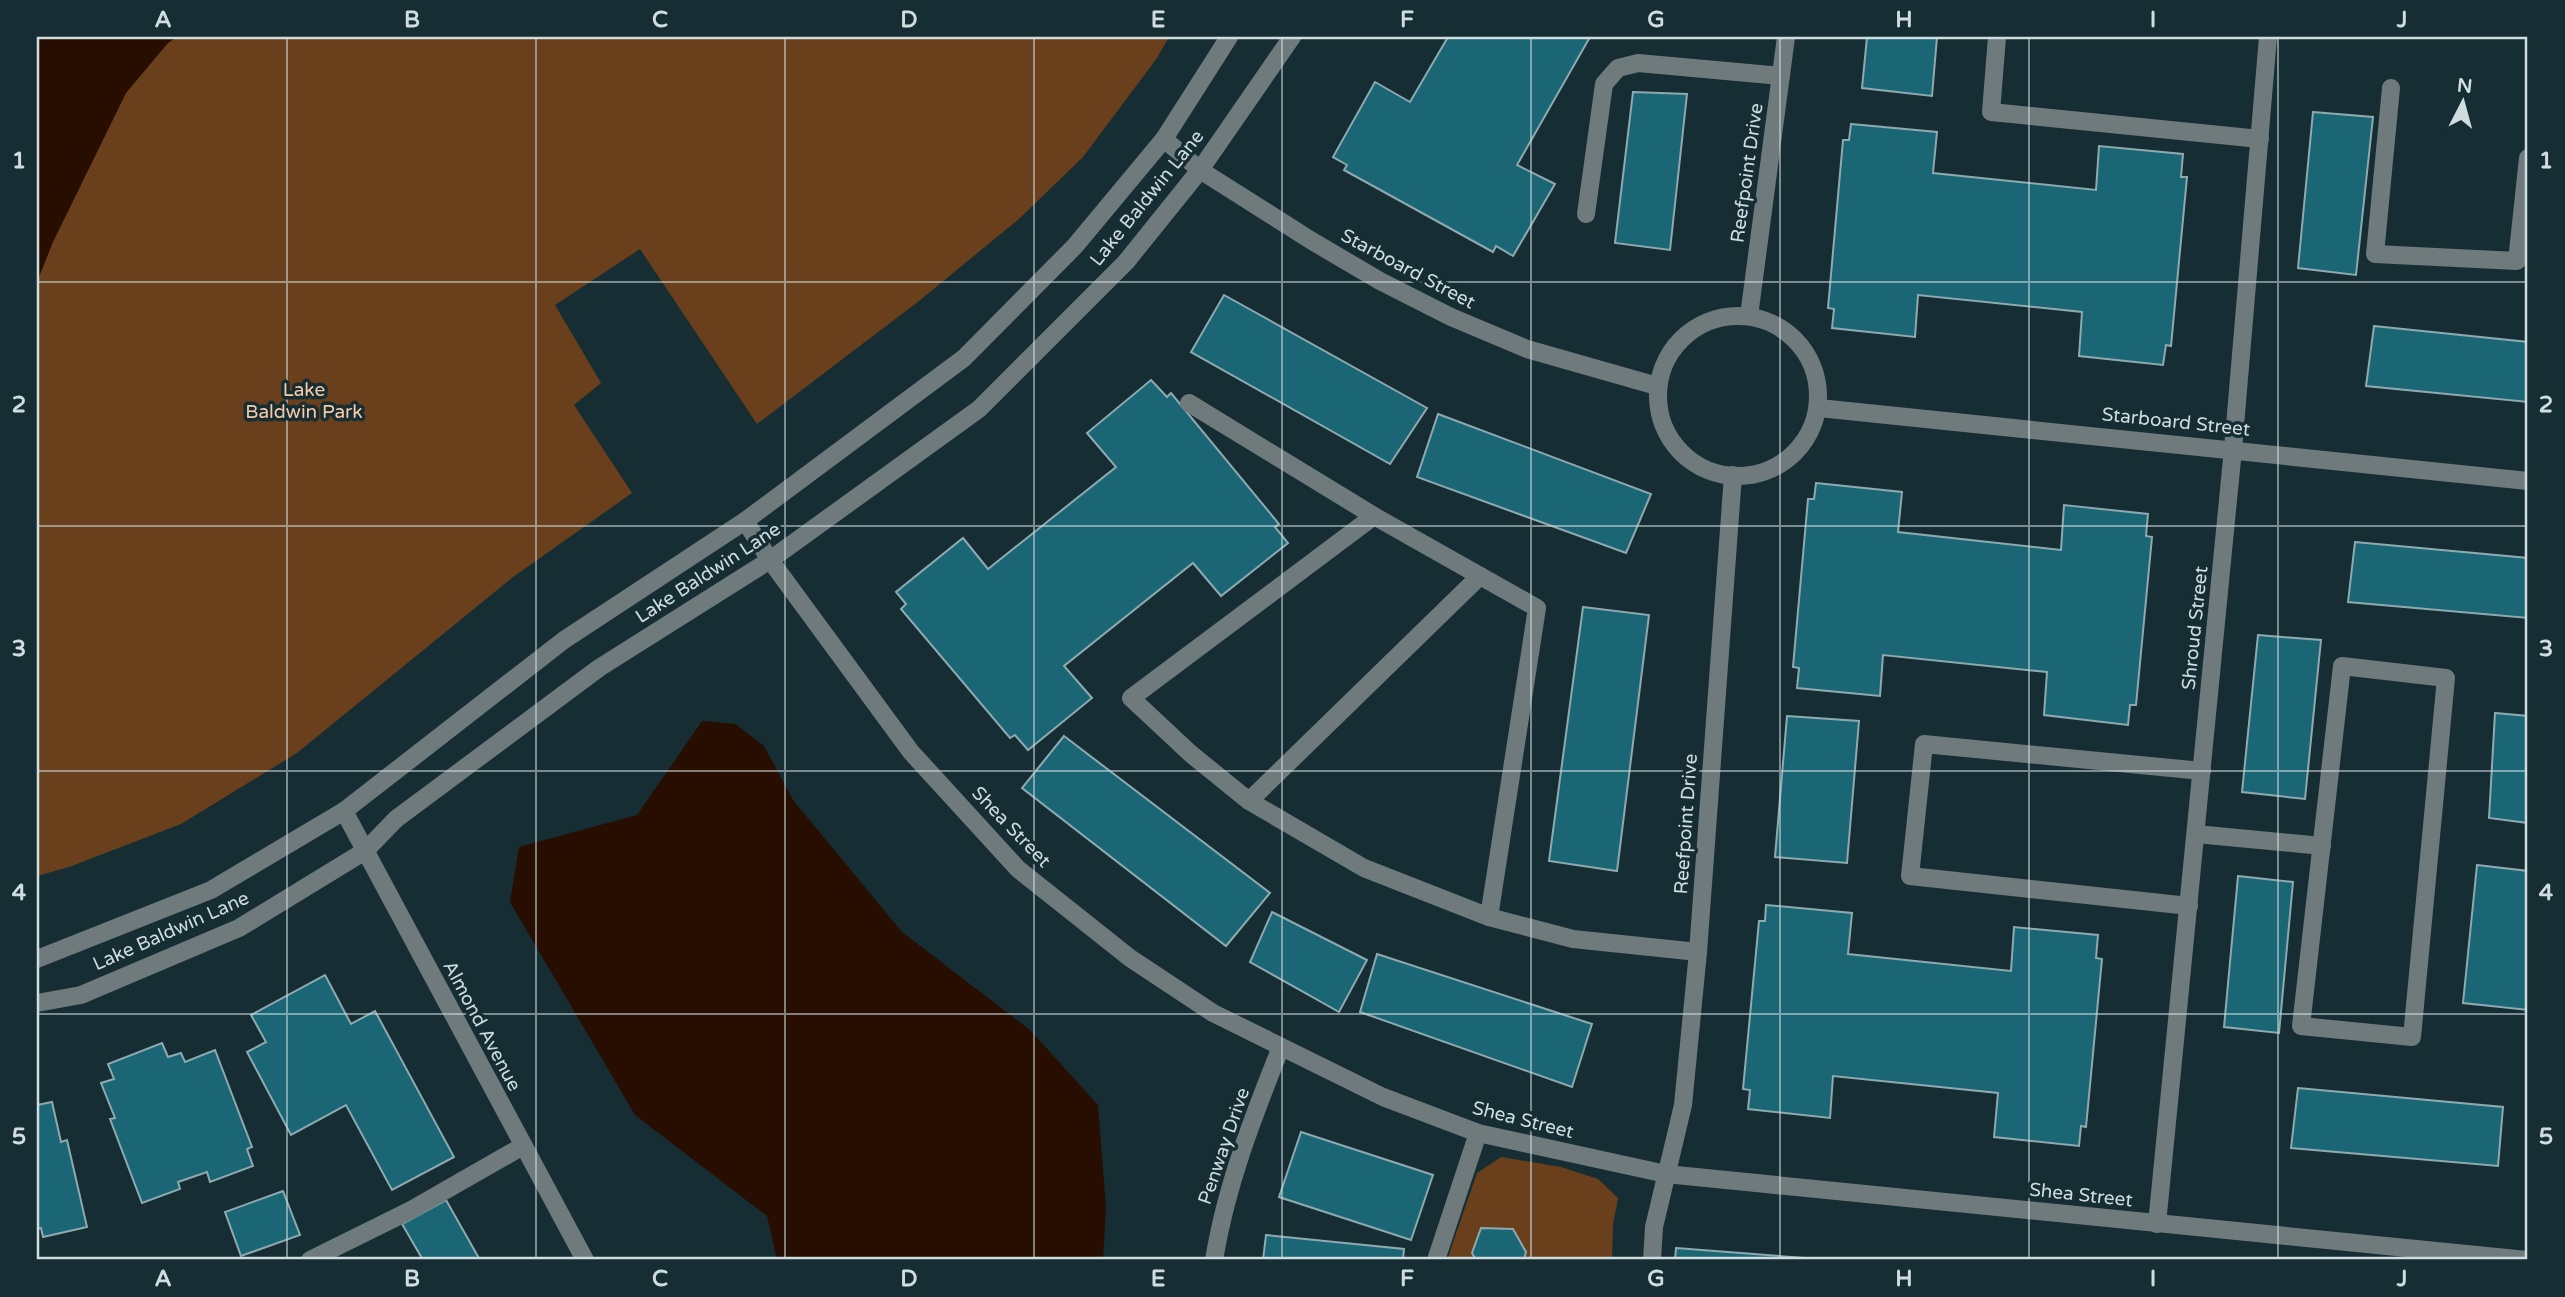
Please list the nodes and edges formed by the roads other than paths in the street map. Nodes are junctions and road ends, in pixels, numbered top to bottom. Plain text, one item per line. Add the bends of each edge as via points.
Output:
1 (1229, 37) edge
2 (1292, 37) edge
3 (1786, 37) edge
4 (1997, 37) edge
5 (2268, 37) edge
6 (1781, 76) junction
7 (2391, 88) dead end
8 (1164, 139) junction
9 (2260, 139) junction
10 (2528, 158) edge
11 (1200, 170) junction
12 (1586, 214) dead end
13 (1749, 316) junction
14 (1657, 386) junction
15 (1189, 403) dead end
16 (1819, 408) junction
17 (2234, 449) junction
18 (1733, 475) junction
19 (2528, 481) edge
20 (1374, 516) junction
21 (745, 521) junction
22 (769, 560) junction
23 (1480, 576) junction
24 (2202, 771) junction
25 (1249, 801) junction
26 (344, 811) junction
27 (2196, 834) junction
28 (2322, 846) junction
29 (365, 851) junction
30 (2189, 906) junction
31 (1489, 917) junction
32 (1698, 952) junction
33 (37, 959) edge
34 (37, 1003) edge
35 (1281, 1047) junction
36 (1478, 1133) junction
37 (523, 1146) junction
38 (1666, 1174) junction
39 (2157, 1224) junction
40 (2377, 1253) edge
41 (310, 1260) edge
42 (585, 1260) edge
43 (1214, 1260) edge
44 (1436, 1260) edge
45 (1652, 1260) edge
46 (2527, 1260) edge

1 - 8 street, Lake Baldwin Lane
2 - 11 street, Lake Baldwin Lane
3 - 6 street, Reefpoint Drive
4 - 9 street via 1991,112
5 - 9 street, Shroud Street
6 - 12 street via 1638,63 1618,68 1604,84
6 - 13 street, Reefpoint Drive
7 - 10 street via 2375,254 2517,261
8 - 11 street, Starboard Street
8 - 21 street, Lake Baldwin Lane via 1075,246 964,358
9 - 17 street, Shroud Street
11 - 14 street, Starboard Street via 1380,281 1451,317 1527,349
11 - 22 street, Lake Baldwin Lane via 1126,261 979,409
13 - 14 street via 1724,317 1698,326 1677,343
13 - 16 street via 1773,323 1794,338 1810,358 1818,382
14 - 18 street via 1661,419 1674,444 1693,462
15 - 20 street
16 - 17 street, Starboard Street
16 - 18 street via 1810,433 1794,455 1771,470
17 - 19 street, Starboard Street
17 - 24 street, Shroud Street
18 - 32 street, Reefpoint Drive
20 - 23 street
20 - 25 street via 1130,698
21 - 22 street, Shea Street
21 - 26 street, Lake Baldwin Lane via 564,640
22 - 29 street, Lake Baldwin Lane via 598,668 396,819
22 - 35 street, Shea Street via 911,752 1018,869 1130,958 1213,1013
23 - 25 street
23 - 31 street via 1537,608
24 - 27 street, Shroud Street
24 - 30 street via 1924,744 1910,876
25 - 31 street via 1364,868
26 - 29 street, Almond Avenue
26 - 33 street, Lake Baldwin Lane via 211,890
27 - 28 street
27 - 30 street, Shroud Street
28 - 28 street via 2301,1026 2412,1037 2446,678 2342,666
29 - 34 street, Lake Baldwin Lane via 239,928 81,995
29 - 37 street, Almond Avenue
30 - 39 street, Shroud Street
31 - 32 street via 1573,939
32 - 38 street, Reefpoint Drive via 1683,1105
35 - 36 street, Shea Street via 1383,1097
35 - 43 street, Penway Drive via 1242,1147
36 - 38 street, Shea Street
36 - 44 street
37 - 41 street via 411,1210
37 - 42 street, Almond Avenue
38 - 39 street, Shea Street
38 - 45 street, Reefpoint Drive
39 - 40 street, Shea Street
40 - 46 street, Shea Street

